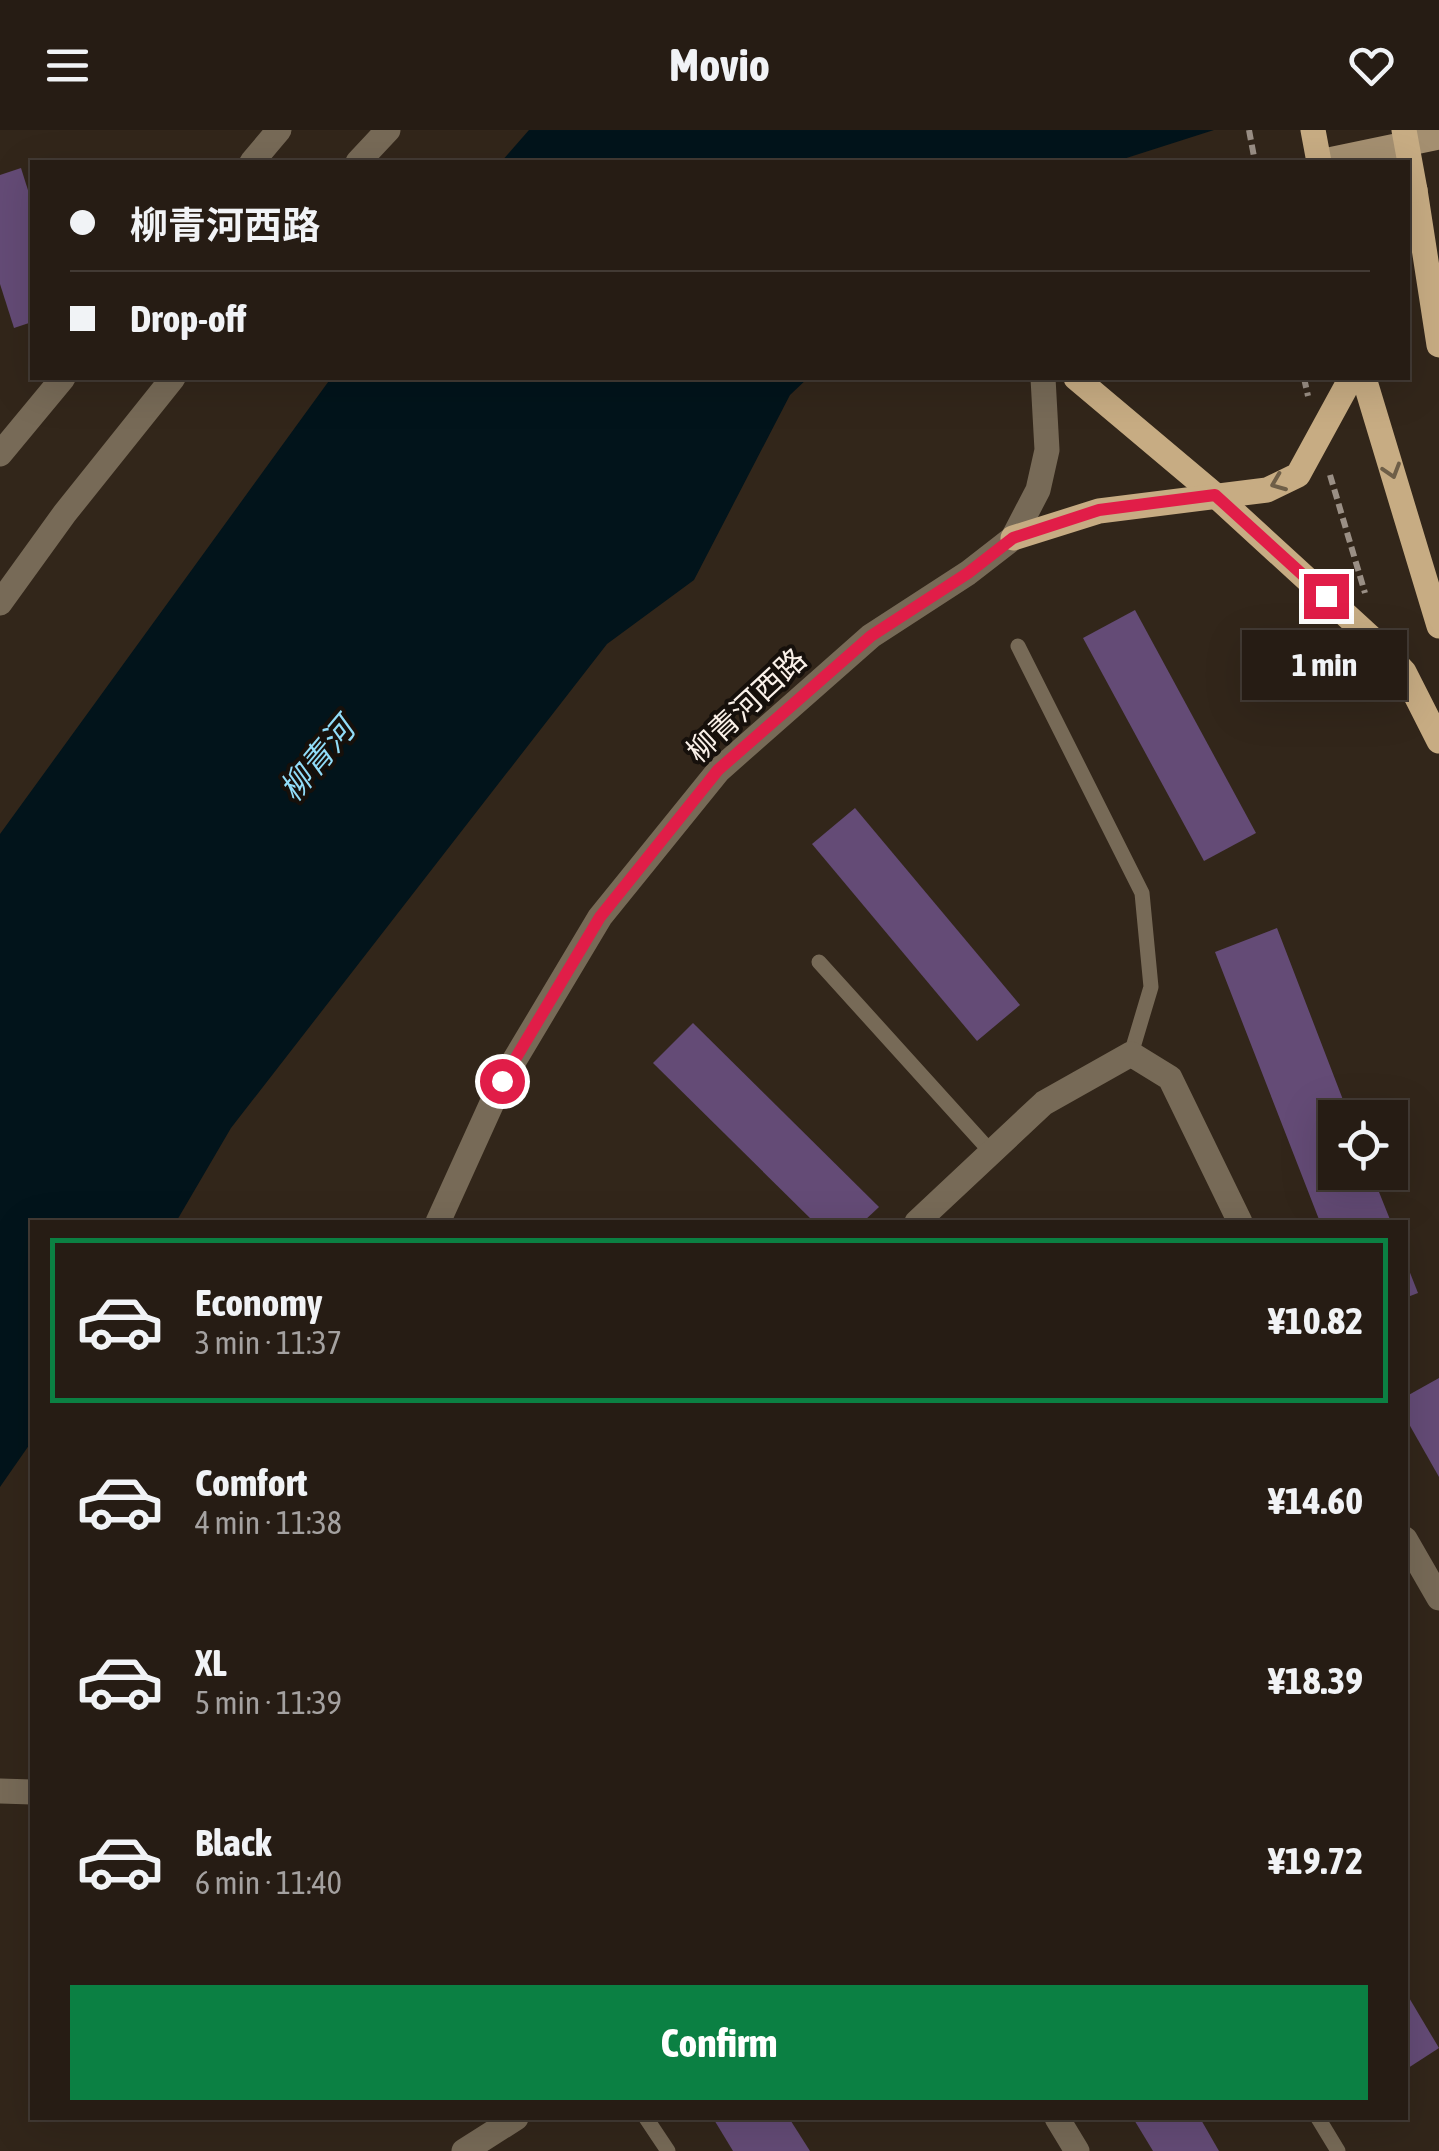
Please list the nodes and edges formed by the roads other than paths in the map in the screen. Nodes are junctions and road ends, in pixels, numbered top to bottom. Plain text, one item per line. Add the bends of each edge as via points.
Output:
1 (278, 130) edge
2 (388, 130) edge
3 (1313, 130) edge
4 (1404, 130) edge
5 (1439, 137) edge
6 (254, 160) edge
7 (360, 160) edge
8 (1319, 160) edge
9 (1329, 160) edge
10 (1410, 160) edge
11 (1410, 163) edge
12 (1439, 345) edge
13 (61, 380) edge
14 (171, 380) edge
15 (1043, 380) edge
16 (1078, 380) edge
17 (1350, 380) edge
18 (1365, 380) edge
19 (8, 422) edge
20 (0, 454) edge
21 (1215, 495) junction
22 (1013, 538) junction
23 (0, 603) edge
24 (1439, 626) edge
25 (1018, 646) dead end
26 (1439, 741) edge
27 (818, 962) dead end
28 (1131, 1054) junction
29 (991, 1152) junction
30 (439, 1220) edge
31 (918, 1220) edge
32 (1239, 1220) edge
33 (1408, 1545) edge
34 (1439, 1598) edge
35 (0, 1791) edge
36 (30, 1792) edge
37 (513, 2120) edge
38 (647, 2120) edge
39 (1058, 2120) edge
40 (1319, 2120) edge
41 (464, 2151) edge
42 (668, 2151) edge
43 (1078, 2151) edge
44 (1338, 2151) edge

1 - 6 street
2 - 7 street
3 - 8 main road, bridge
4 - 10 main road, bridge
5 - 9 main road
11 - 12 main road, bridge
13 - 19 street
14 - 23 street
15 - 22 street, 柳青河西路 via 1047,450 1038,490
16 - 21 main road
17 -> 21 main road via 1298,475 1267,490
18 -> 24 main road
19 - 20 street
21 - 22 main road via 1099,510
21 - 26 main road via 1404,672
22 - 30 street, 柳青河西路 via 871,636 718,770 600,917 502,1081
25 - 28 lane via 1142,893 1151,987
27 - 29 lane
28 - 29 street via 1044,1103
28 - 32 street via 1170,1078
29 - 31 street
33 - 34 street
35 - 36 street
37 - 41 street
38 - 42 lane
39 - 43 street
40 - 44 lane

